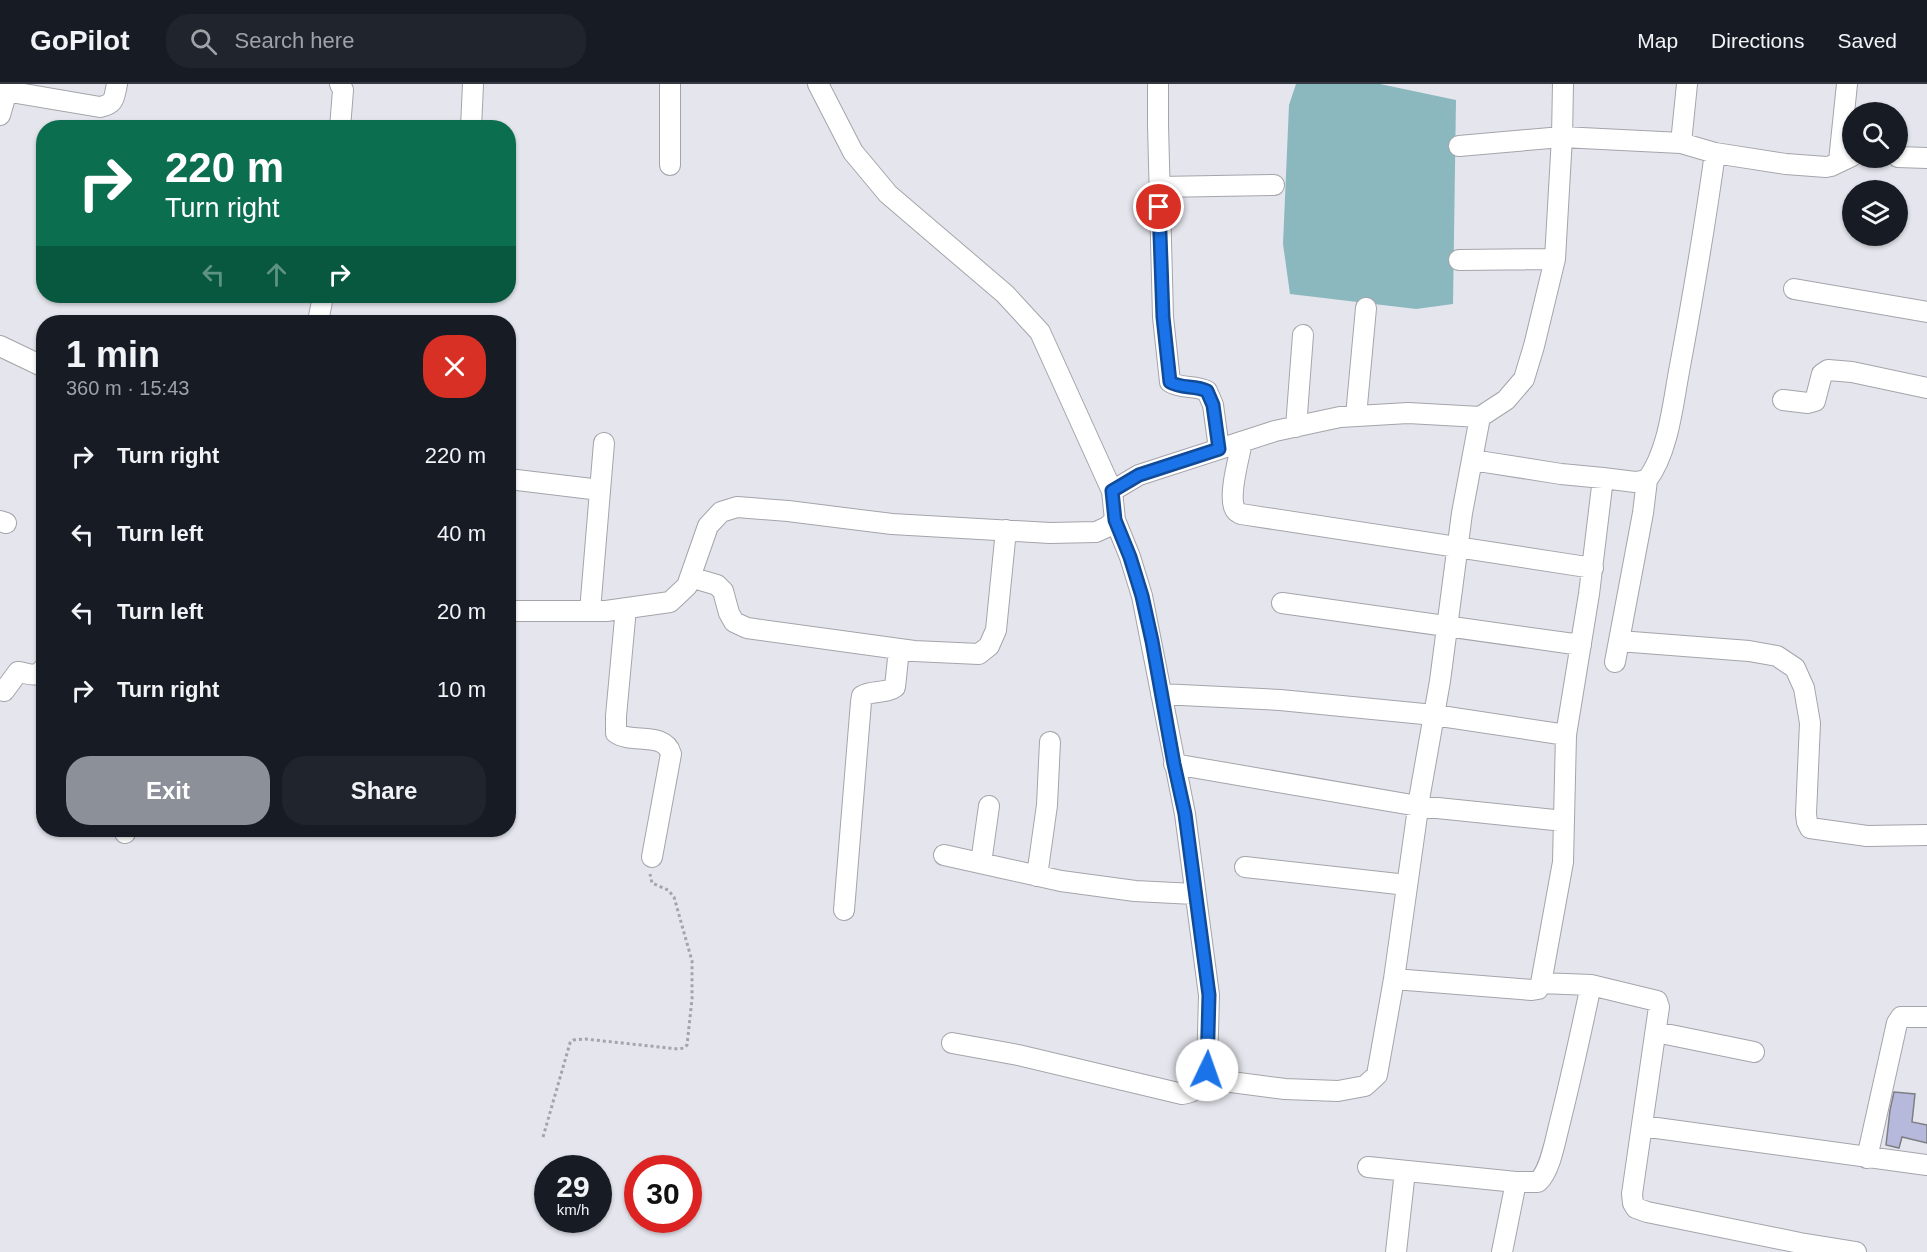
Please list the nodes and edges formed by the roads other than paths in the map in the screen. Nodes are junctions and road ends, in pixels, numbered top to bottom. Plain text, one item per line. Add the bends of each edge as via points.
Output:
1 (117, 84) edge
2 (340, 84) edge
3 (473, 84) edge
4 (670, 84) edge
5 (818, 84) edge
6 (1158, 84) edge
7 (1563, 84) edge
8 (1687, 84) edge
9 (1847, 84) edge
10 (3, 90) edge
11 (1847, 102) edge
12 (0, 115) edge
13 (341, 120) edge
14 (471, 120) edge
15 (1562, 137) junction
16 (1681, 143) junction
17 (1459, 146) dead end
18 (1715, 153) junction
19 (1908, 157) edge
20 (1927, 158) edge
21 (1842, 161) edge
22 (670, 165) dead end
23 (1274, 185) dead end
24 (1159, 187) junction
25 (1459, 260) dead end
26 (1555, 260) junction
27 (1794, 290) dead end
28 (1366, 308) dead end
29 (1927, 312) edge
30 (1304, 335) dead end
31 (0, 346) edge
32 (36, 363) edge
33 (1927, 388) edge
34 (1783, 400) dead end
35 (1356, 416) junction
36 (1480, 417) junction
37 (1296, 427) junction
38 (1242, 442) junction
39 (604, 443) dead end
40 (1219, 449) junction
41 (1472, 460) junction
42 (1603, 478) junction
43 (516, 480) edge
44 (1647, 480) junction
45 (600, 490) junction
46 (1112, 491) junction
47 (1115, 520) junction
48 (1006, 530) junction
49 (1457, 546) junction
50 (1593, 568) junction
51 (690, 577) junction
52 (1282, 603) dead end
53 (626, 608) junction
54 (516, 611) edge
55 (590, 611) junction
56 (1447, 626) junction
57 (1619, 641) junction
58 (1581, 645) junction
59 (899, 649) junction
60 (1615, 662) dead end
61 (36, 675) edge
62 (4, 690) dead end
63 (1161, 694) junction
64 (1434, 715) junction
65 (1566, 735) junction
66 (1050, 742) dead end
67 (1174, 764) junction
68 (989, 806) dead end
69 (1418, 806) junction
70 (1564, 821) junction
71 (1927, 836) edge
72 (944, 855) dead end
73 (652, 857) road end
74 (981, 863) junction
75 (1245, 867) dead end
76 (1037, 876) junction
77 (1407, 885) junction
78 (1194, 894) junction
79 (844, 910) dead end
80 (1394, 979) junction
81 (1541, 983) junction
82 (1591, 986) junction
83 (1927, 1017) edge
84 (1656, 1032) junction
85 (952, 1043) dead end
86 (1754, 1052) dead end
87 (1210, 1077) junction
88 (1642, 1126) junction
89 (1867, 1158) junction
90 (1927, 1166) edge
91 (1368, 1167) dead end
92 (1405, 1170) junction
93 (1516, 1182) junction
94 (1800, 1247) edge
95 (1396, 1252) edge
96 (1502, 1252) edge
97 (1856, 1252) edge

1 - 10 street via 113,100 100,106
2 - 13 street
3 - 14 street
4 - 22 street
5 - 46 street via 853,152 888,194 1005,294 1040,332
6 - 24 street
7 - 15 street
8 - 16 street
9 - 11 street
10 - 12 street
15 - 16 street
15 - 17 street
15 - 26 street
16 - 18 street
18 - 21 street via 1802,166 1826,167
18 - 44 street via 1700,258 1666,436
19 - 20 street
23 - 24 street
24 - 40 street via 1163,317 1170,382 1207,391 1213,405
25 - 26 street
26 - 36 street via 1524,380 1506,400
27 - 29 street
28 - 35 street
30 - 37 street
31 - 32 street
33 - 34 street via 1828,370 1822,374 1815,402
35 - 36 street via 1408,413
35 - 37 street
36 - 41 street
37 - 38 street
38 - 40 street
38 - 49 street via 1233,492 1233,507 1241,514
39 - 45 street
40 - 46 street via 1139,475
41 - 42 street
41 - 49 street
42 - 44 street
42 - 50 street
43 - 45 street
44 - 57 street
45 - 55 street
46 - 47 street
47 - 48 street via 1096,532
47 - 63 street via 1142,596
48 - 51 street via 892,524 737,507 721,512 708,526
48 - 59 street via 996,630 989,646 979,654
49 - 50 street
49 - 56 street
50 - 58 street
51 - 53 street via 687,586 670,602
51 - 59 street via 717,585 735,622 747,628
52 - 56 street
53 - 55 street
53 - 73 street via 616,733 664,743 671,754
54 - 55 street
56 - 58 street
56 - 64 street
57 - 60 street
57 - 71 street via 1777,656 1795,668 1804,688 1810,723 1806,814 1810,828 1867,836
58 - 65 street
59 - 79 street via 895,687 862,696
61 - 62 street via 18,672
63 - 64 street via 1280,700
63 - 67 street
64 - 65 street
64 - 69 street
65 - 70 street
66 - 76 street via 1047,805
67 - 69 street
67 - 78 street via 1185,814
68 - 74 street
69 - 70 street
69 - 77 street
70 - 81 street via 1563,862
72 - 74 street
74 - 76 street
75 - 77 street
76 - 78 street via 1136,891
77 - 80 street
78 - 87 street via 1209,995
80 - 81 street via 1532,990
80 - 87 street via 1377,1075 1365,1086 1338,1092 1285,1089
81 - 82 street
82 - 84 street via 1657,1000
82 - 93 street via 1569,1088 1544,1177 1538,1182
83 - 89 street via 1905,1016 1897,1023
84 - 86 street
84 - 88 street
85 - 87 street via 1182,1094 1193,1093
88 - 89 street
88 - 94 street via 1632,1194 1636,1208
89 - 90 street
91 - 92 street
92 - 93 street
92 - 95 street
93 - 96 street
94 - 97 street

